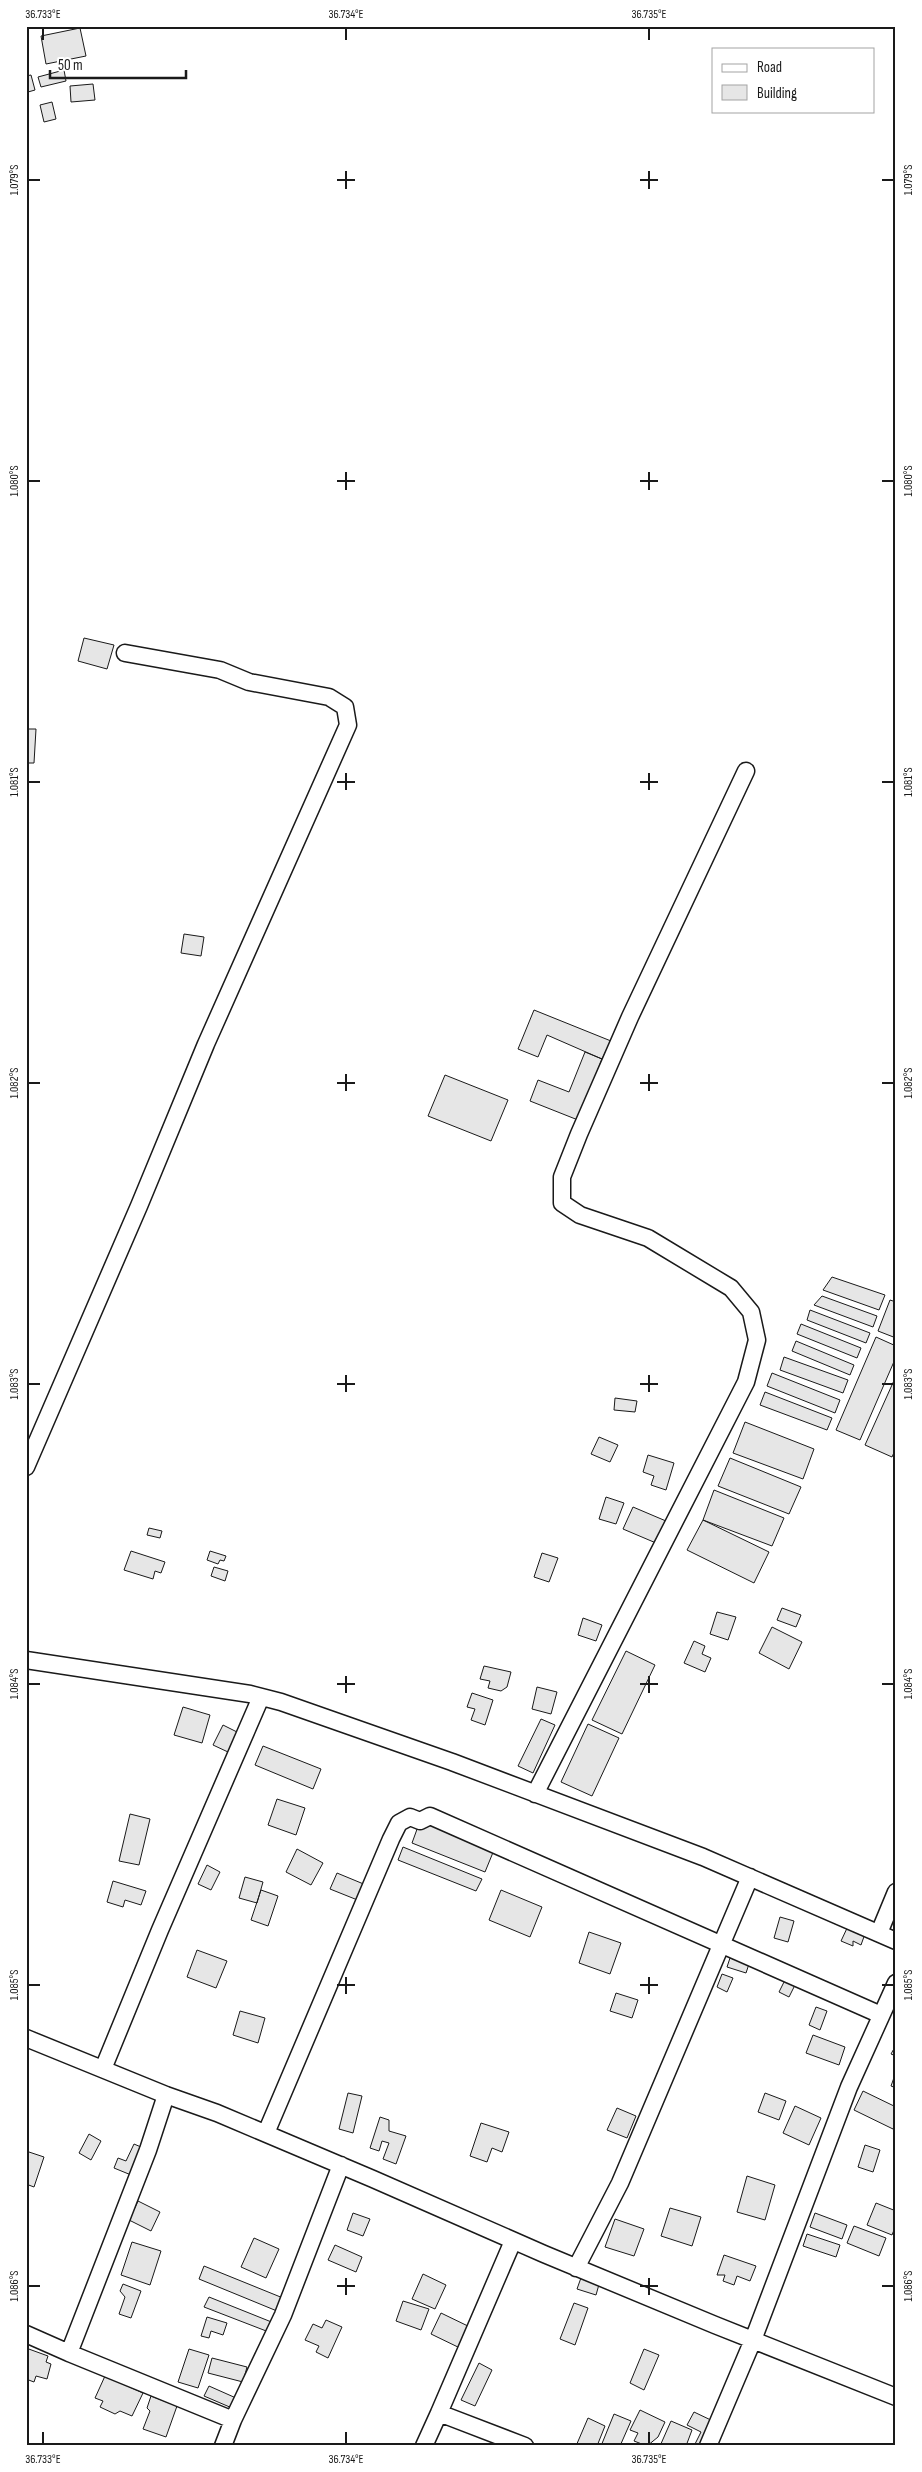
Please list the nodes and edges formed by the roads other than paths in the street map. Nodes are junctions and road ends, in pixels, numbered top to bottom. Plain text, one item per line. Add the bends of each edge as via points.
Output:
1 (125, 653) dead end
2 (746, 771) dead end
3 (26, 1467) edge
4 (26, 1660) edge
5 (261, 1697) junction
6 (536, 1794) junction
7 (750, 1877) junction
8 (896, 1892) edge
9 (879, 1933) junction
10 (896, 1940) edge
11 (720, 1944) junction
12 (896, 1983) edge
13 (881, 2015) junction
14 (26, 2038) edge
15 (103, 2069) junction
16 (166, 2095) junction
17 (266, 2133) junction
18 (341, 2165) junction
19 (513, 2241) junction
20 (576, 2268) junction
21 (26, 2334) edge
22 (753, 2340) junction
23 (69, 2353) junction
24 (896, 2396) edge
25 (439, 2413) junction
26 (232, 2420) junction
27 (223, 2446) edge
28 (424, 2446) edge
29 (525, 2446) edge
30 (708, 2446) edge

1 - 3 street via 220,670 249,682 329,697 345,706 348,725 206,1044
2 - 6 street via 630,1017 579,1134 562,1177 562,1203 580,1215 648,1238 731,1288 751,1312 757,1340 746,1382
4 - 5 street
5 - 6 street via 425,1752
5 - 15 street
6 - 7 street
7 - 9 street
7 - 11 street
8 - 9 street
9 - 10 street
11 - 13 street
11 - 17 street via 430,1816 420,1821 410,1817 398,1823
11 - 20 street via 620,2183
12 - 13 street
13 - 22 street via 849,2087
14 - 15 street
15 - 16 street
16 - 17 street
16 - 23 street via 148,2150
17 - 18 street
18 - 19 street
18 - 26 street via 283,2315
19 - 20 street
19 - 25 street
20 - 22 street
21 - 23 street
22 - 24 street
22 - 30 street
23 - 26 street
25 - 28 street
25 - 29 street
26 - 27 street

